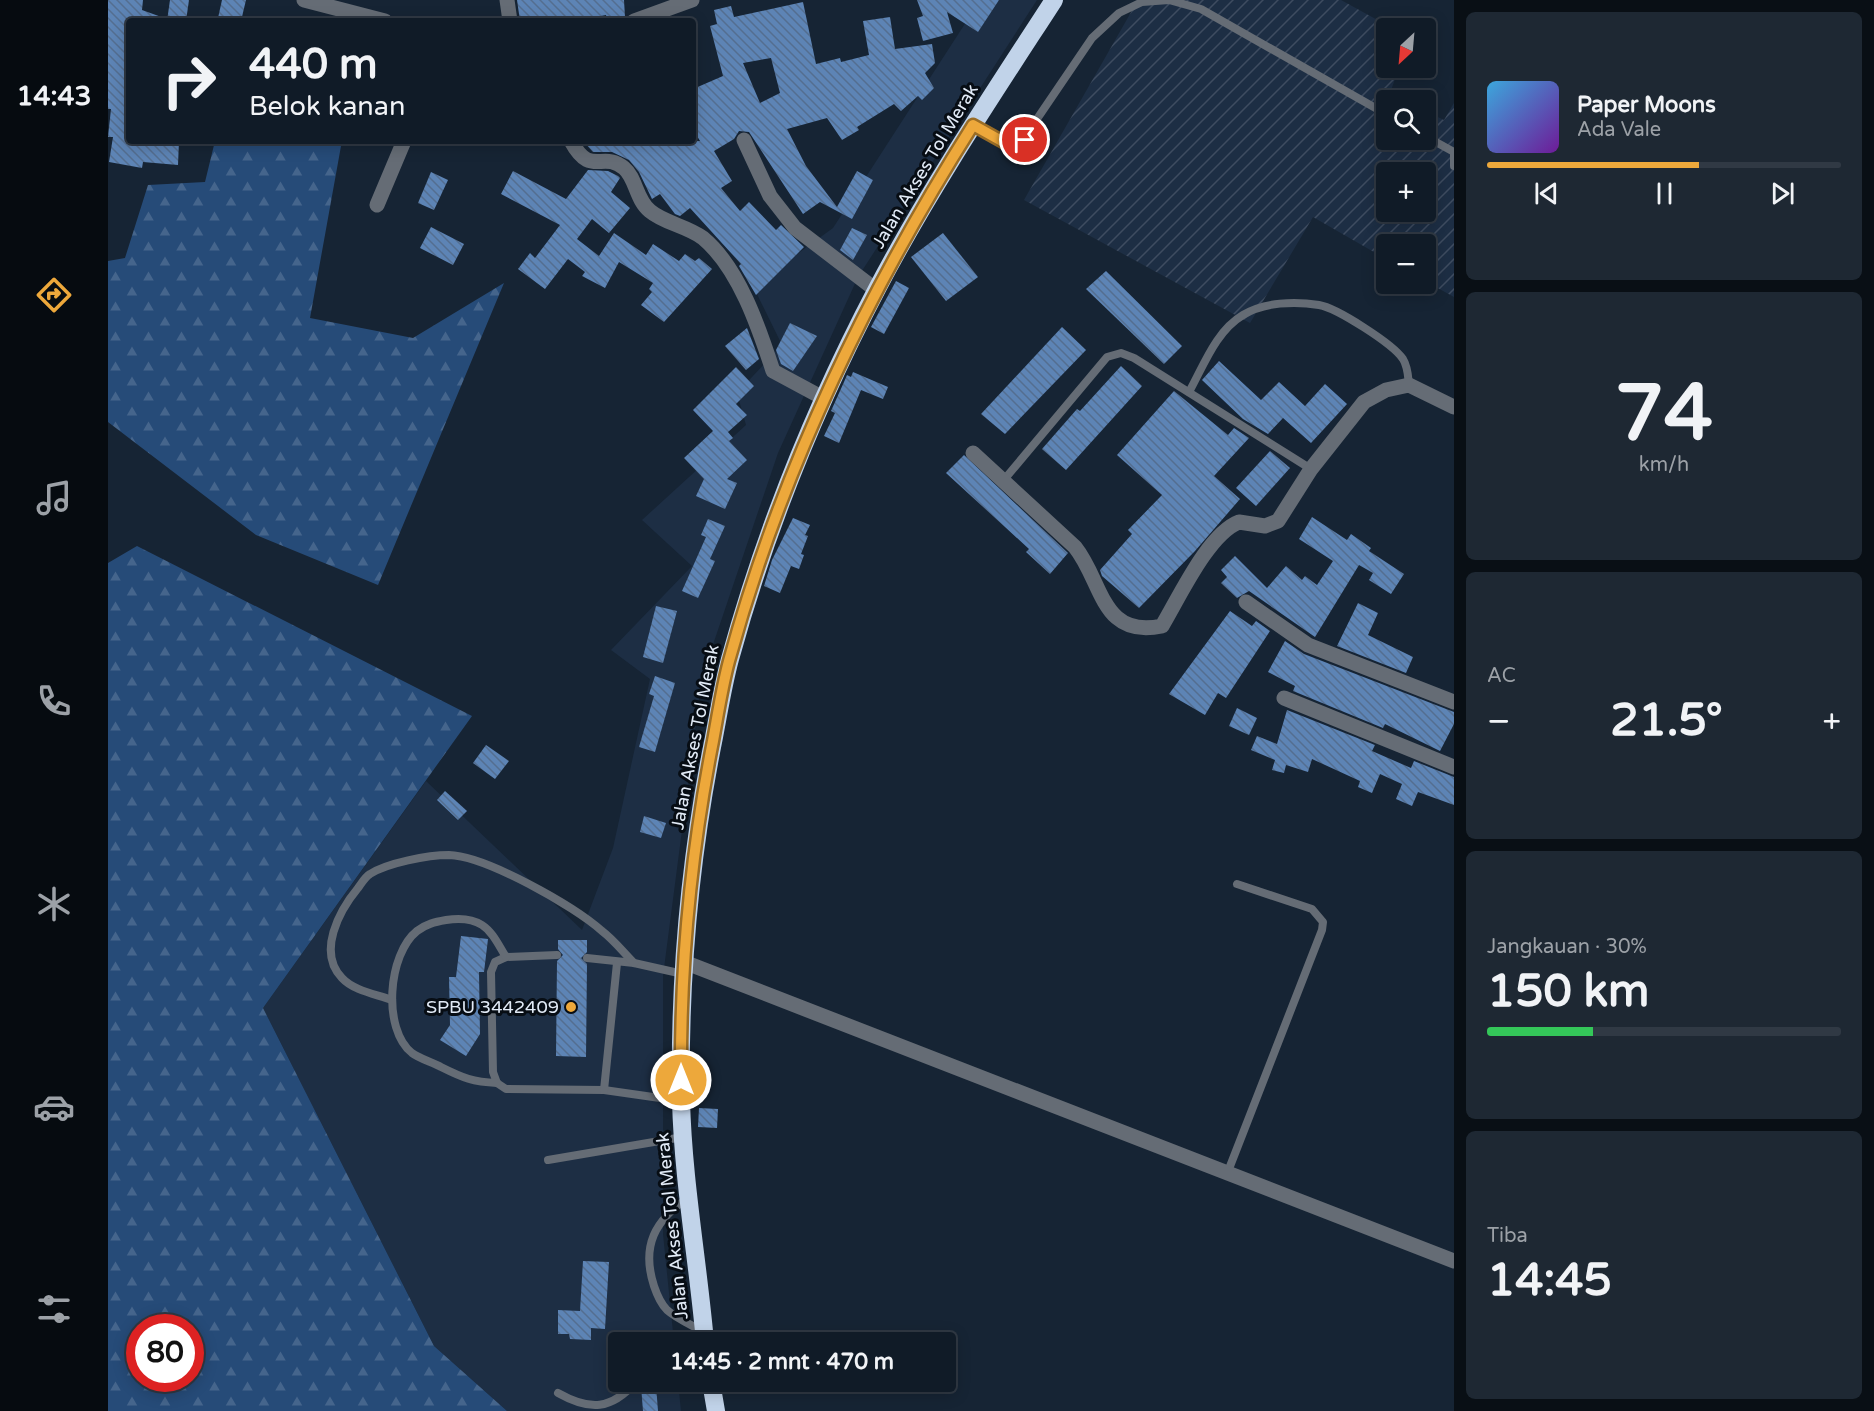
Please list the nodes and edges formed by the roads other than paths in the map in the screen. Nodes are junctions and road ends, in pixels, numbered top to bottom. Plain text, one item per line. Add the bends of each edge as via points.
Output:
1 (304, 0) edge
2 (507, 0) edge
3 (692, 0) edge
4 (1054, 0) edge
5 (373, 18) edge
6 (510, 18) edge
7 (642, 18) edge
8 (1376, 108) edge
9 (973, 125) junction
10 (744, 140) dead end
11 (1436, 142) edge
12 (403, 144) edge
13 (573, 144) edge
14 (1454, 152) edge
15 (1454, 166) edge
16 (377, 205) dead end
17 (876, 290) junction
18 (1409, 385) junction
19 (1189, 392) junction
20 (825, 399) junction
21 (1454, 407) edge
22 (973, 453) dead end
23 (1311, 469) junction
24 (1003, 481) junction
25 (1246, 602) dead end
26 (1284, 698) dead end
27 (1454, 702) edge
28 (1454, 767) edge
29 (1237, 884) dead end
30 (558, 954) dead end
31 (506, 957) junction
32 (587, 958) dead end
33 (617, 963) junction
34 (634, 963) junction
35 (684, 968) junction
36 (392, 1000) junction
37 (497, 1083) junction
38 (604, 1090) junction
39 (681, 1102) junction
40 (683, 1137) junction
41 (548, 1160) dead end
42 (1227, 1174) junction
43 (688, 1198) junction
44 (1454, 1261) edge
45 (698, 1332) edge
46 (704, 1332) edge
47 (627, 1392) edge
48 (713, 1392) edge
49 (558, 1393) dead end
50 (716, 1411) edge

1 - 5 street
2 - 6 street
3 - 7 street
4 - 9 highway, Jalan Akses Tol Merak
8 - 9 lane via 1201,9 1169,0 1142,2 1119,13 1092,38 1020,144 1007,144
9 - 17 highway, Jalan Akses Tol Merak
10 - 17 street via 770,196 795,228
11 - 14 lane
12 - 16 street
13 - 20 street via 586,160 615,162 623,167 649,210 679,224 720,255 755,318 773,371
14 - 15 lane
17 - 20 highway, Jalan Akses Tol Merak
18 - 19 lane via 1402,357 1357,321 1320,305 1274,303 1245,313 1225,328
18 - 21 street
18 - 23 street via 1386,390 1364,402
19 - 23 lane
19 - 24 lane via 1134,358 1121,353 1107,357
20 - 35 highway, Jalan Akses Tol Merak via 767,540 728,664 697,828
22 - 24 street
23 - 24 street via 1274,525 1239,522 1227,529 1212,545 1162,626 1146,629 1108,612 1086,560
25 - 27 street via 1308,645
26 - 28 street
29 - 42 lane via 1312,909 1323,922
30 - 31 lane
31 - 36 lane via 491,933 472,920 454,918 427,924 414,933 397,963
31 - 37 lane via 495,962 491,972 493,1072
32 - 33 lane
33 - 34 lane
33 - 38 lane
34 - 35 lane
34 - 36 lane via 602,930 482,861 449,855 407,861 369,874 345,904 331,939 332,963 342,978 354,987
35 - 39 highway, Jalan Akses Tol Merak
35 - 42 street
36 - 37 lane via 402,1040 412,1052 471,1082
37 - 38 lane via 506,1089
38 - 39 lane
39 - 40 highway, Jalan Akses Tol Merak
40 - 41 lane
40 - 43 highway, Jalan Akses Tol Merak
42 - 44 street
43 - 45 lane via 671,1210 649,1245 651,1276 659,1300 669,1312
43 - 46 highway, Jalan Akses Tol Merak
47 - 49 lane via 613,1402 588,1407 577,1406
48 - 50 highway

